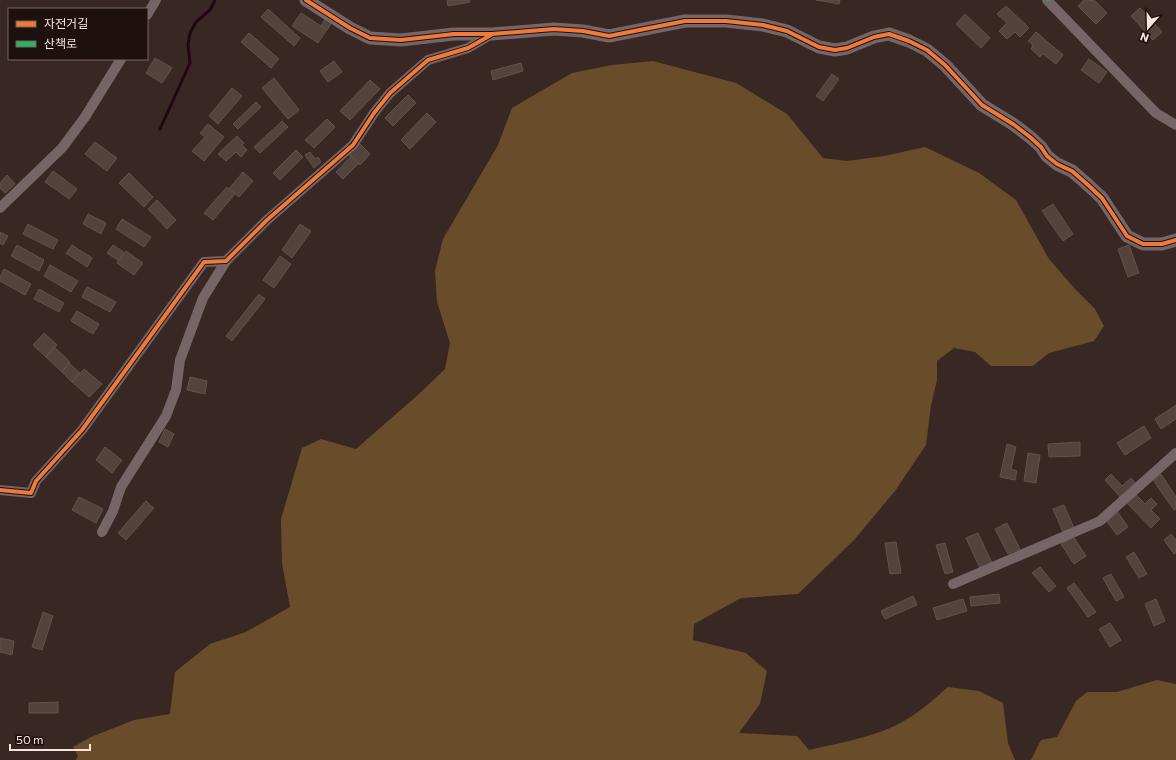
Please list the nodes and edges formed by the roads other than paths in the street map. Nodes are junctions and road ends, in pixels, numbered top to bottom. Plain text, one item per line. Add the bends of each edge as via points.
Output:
1 (156, 0) edge
2 (306, 0) edge
3 (1047, 0) edge
4 (148, 13) edge
5 (492, 34) junction
6 (120, 60) edge
7 (1176, 125) edge
8 (0, 208) edge
9 (1176, 240) edge
10 (226, 261) junction
11 (1176, 454) edge
12 (0, 490) edge
13 (102, 532) dead end
14 (953, 584) dead end

1 - 4 street
2 - 5 street via 370,38 401,40 454,34
3 - 7 street via 1156,113
5 - 9 street via 554,29 609,36 685,22 726,21 763,25 787,31 819,48 835,50 889,34 927,50 945,65 982,105 1024,133 1057,164 1082,179 1102,198 1127,236 1143,244 1162,244
5 - 10 street via 468,48 428,60 390,92 353,145 267,220
6 - 8 street via 85,117 62,148
10 - 12 street via 204,262 82,430 36,481 31,492
10 - 13 street via 203,298 180,360 176,390 166,416 121,487
11 - 14 street via 1100,521

